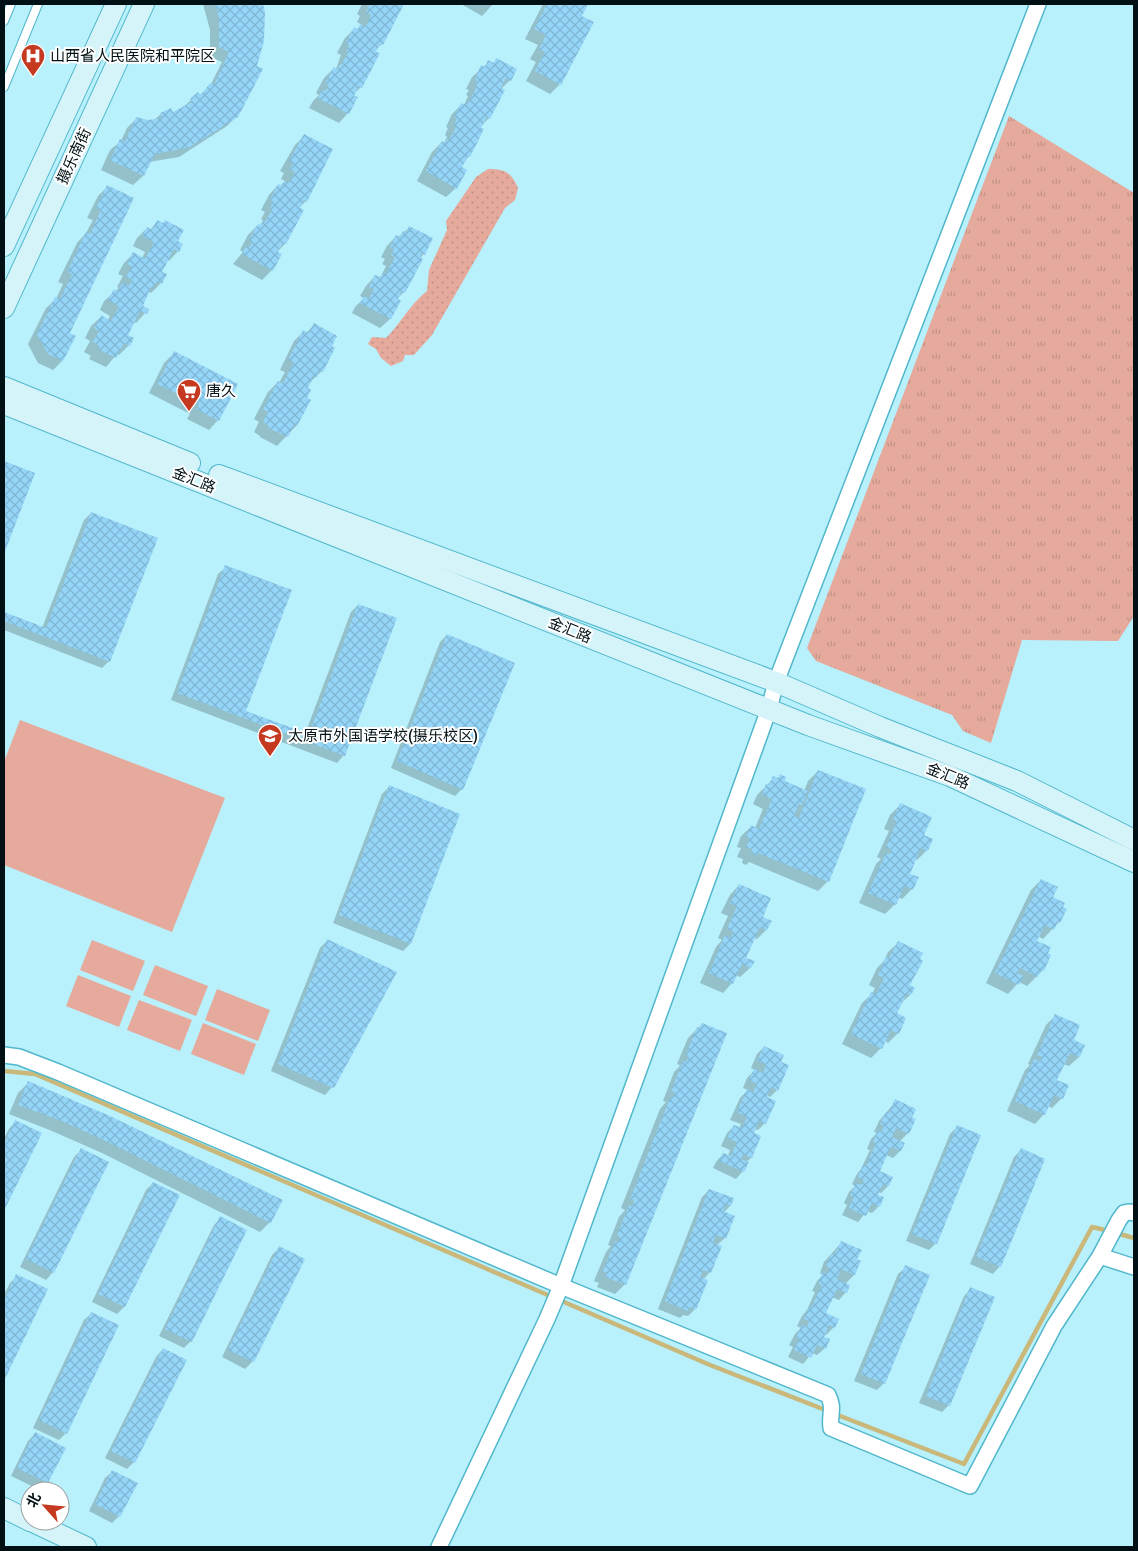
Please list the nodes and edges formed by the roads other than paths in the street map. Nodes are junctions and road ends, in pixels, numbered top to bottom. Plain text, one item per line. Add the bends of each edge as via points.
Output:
1 (11, 4) edge
2 (38, 4) edge
3 (116, 4) edge
4 (144, 4) edge
5 (1038, 4) edge
6 (4, 21) edge
7 (4, 87) edge
8 (4, 246) edge
9 (4, 308) edge
10 (4, 387) edge
11 (4, 404) edge
12 (776, 682) junction
13 (768, 709) junction
14 (1134, 840) edge
15 (1134, 862) edge
16 (4, 1055) edge
17 (1134, 1213) edge
18 (1100, 1256) junction
19 (1134, 1267) edge
20 (561, 1286) junction
21 (4, 1508) edge
22 (20, 1516) edge
23 (52, 1531) edge
24 (86, 1547) edge
25 (439, 1547) edge

1 - 6 lane
2 - 7 lane
3 - 8 street, 摄乐南街
4 - 9 street, 摄乐南街
5 - 12 street
10 - 12 street, 金汇路 via 220,476
11 - 13 street, 金汇路
12 - 13 street
12 - 14 street, 金汇路 via 1017,781
13 - 15 street, 金汇路 via 950,776
13 - 20 street
16 - 20 street via 19,1057 58,1072
17 - 18 street via 1124,1214 1119,1220
18 - 19 street
18 - 20 street via 1054,1326 970,1486 832,1428 828,1394
20 - 25 street
21 - 22 street
23 - 24 street

